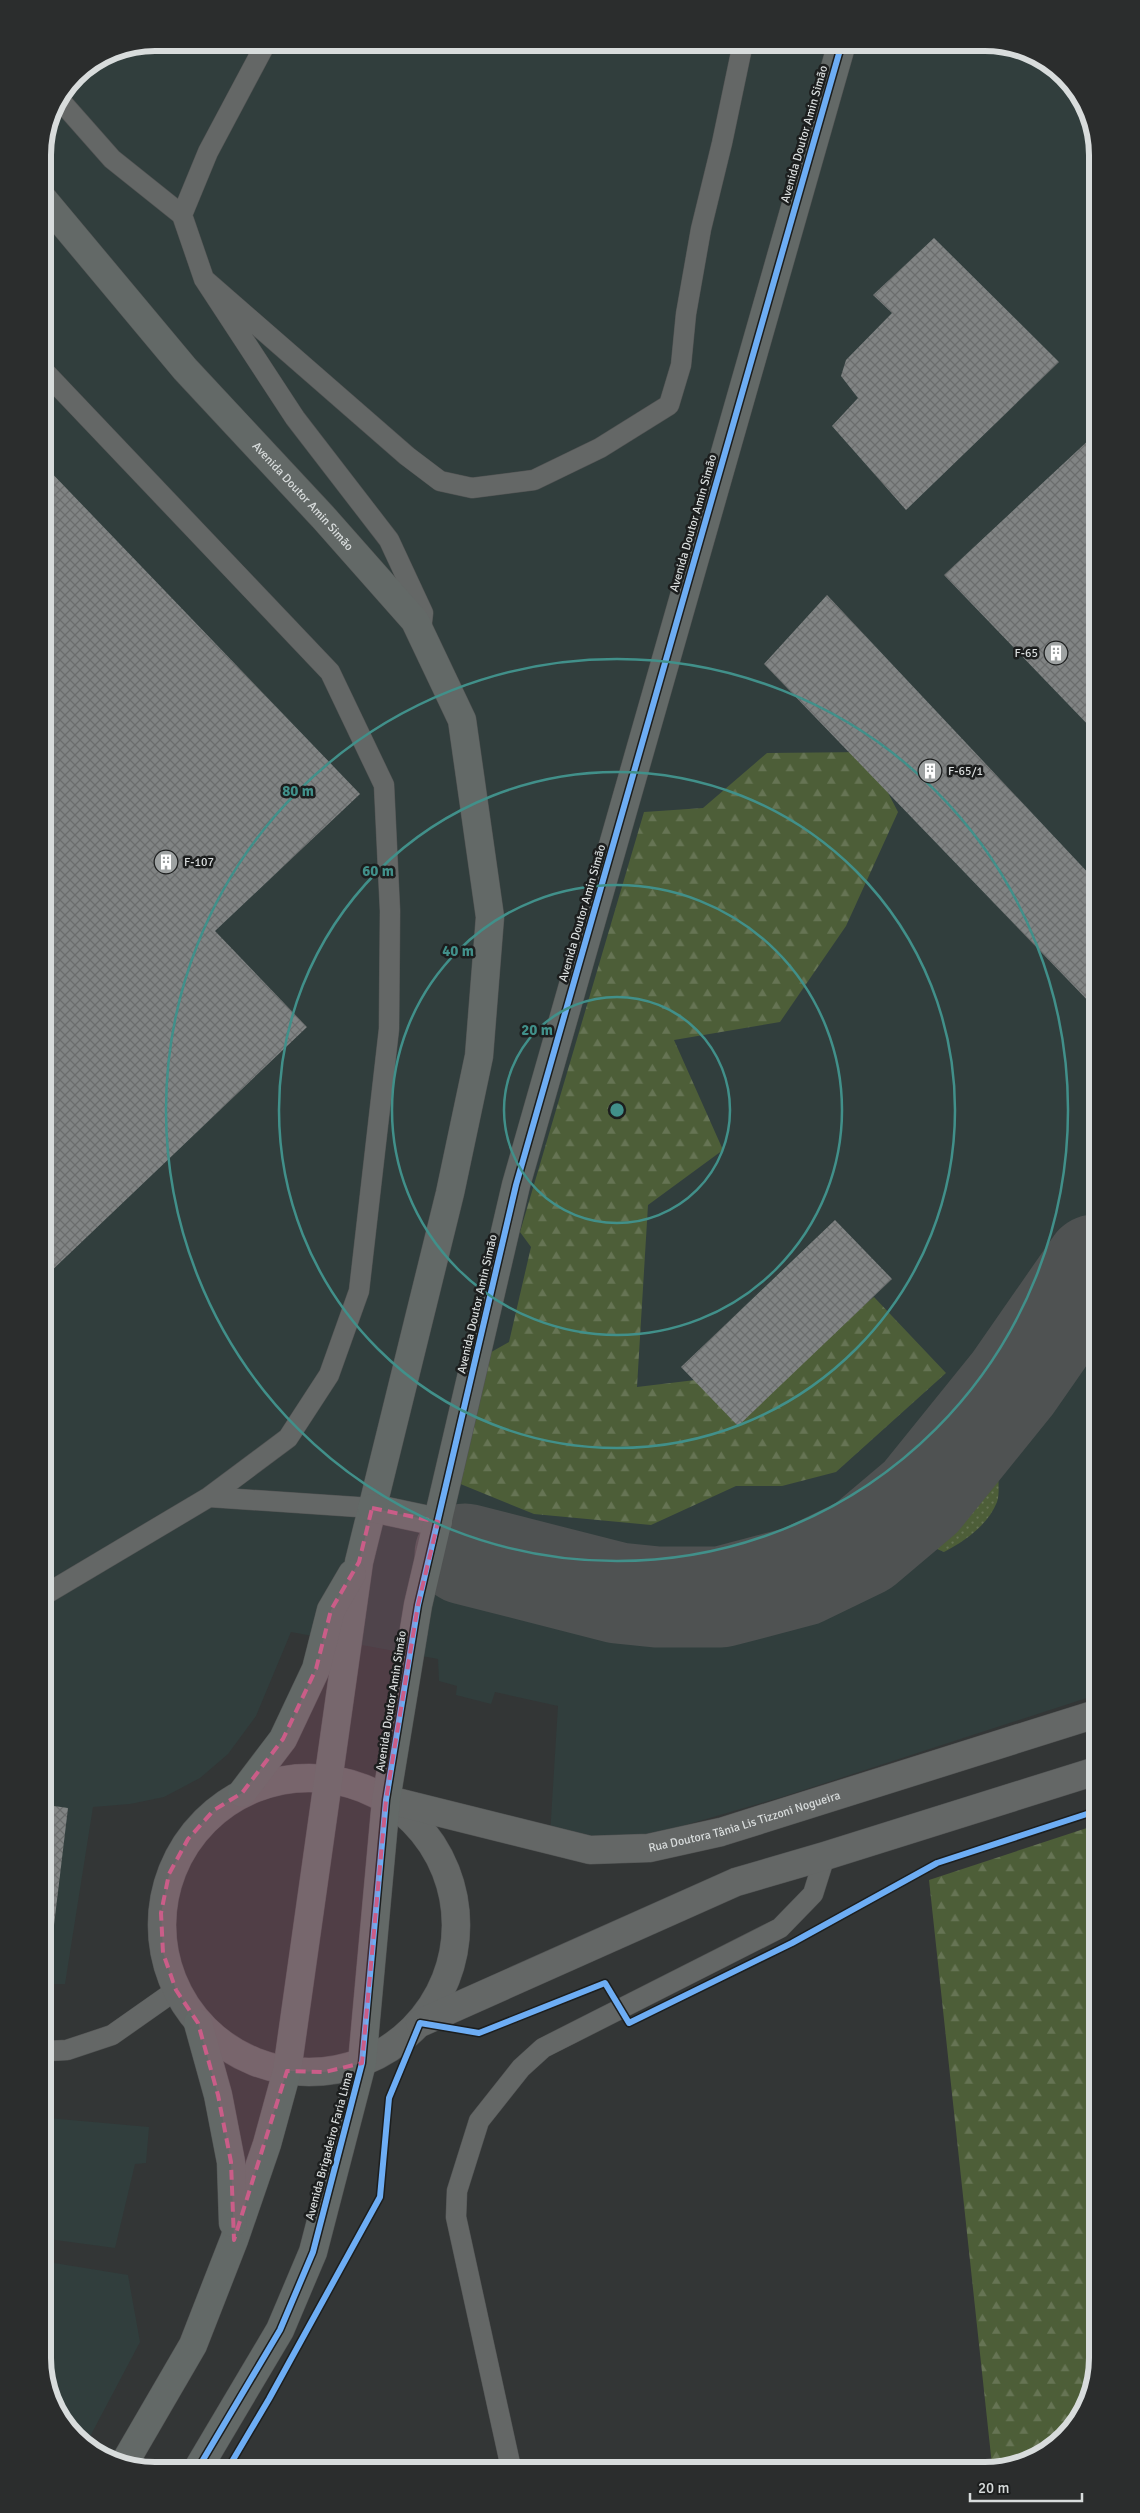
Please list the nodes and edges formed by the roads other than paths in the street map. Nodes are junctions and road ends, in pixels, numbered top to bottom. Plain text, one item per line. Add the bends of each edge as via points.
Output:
1 (261, 51) edge
2 (741, 51) edge
3 (840, 51) edge
4 (64, 105) edge
5 (51, 210) edge
6 (182, 215) junction
7 (204, 279) junction
8 (51, 378) edge
9 (420, 632) junction
10 (209, 1497) junction
11 (372, 1508) junction
12 (438, 1522) junction
13 (359, 1562) junction
14 (51, 1591) edge
15 (1089, 1716) edge
16 (1089, 1773) edge
17 (328, 1778) junction
18 (242, 1793) junction
19 (386, 1800) junction
20 (825, 1856) junction
21 (176, 1990) junction
22 (198, 2023) junction
23 (420, 2023) junction
24 (51, 2051) edge
25 (362, 2063) junction
26 (287, 2071) junction
27 (234, 2240) junction
28 (128, 2458) edge
29 (202, 2462) edge
30 (510, 2462) edge

1 - 6 lane via 208,152
2 - 7 lane via 701,229 681,365 670,405 600,448 534,480 472,488 440,481
3 - 12 street, Avenida Doutor Amin Simão via 516,1186
4 - 6 lane via 112,158
5 - 9 street, Avenida Doutor Amin Simão via 185,369 323,516 415,621
6 - 7 lane
7 - 9 lane via 294,418 389,540 423,613
8 - 10 lane via 330,672 384,785 390,911 389,1028 359,1291 328,1375 288,1438
9 - 11 street, Avenida Doutor Amin Simão via 462,720 490,917 479,1056 450,1193
10 - 11 lane
10 - 14 lane
11 - 12 street
11 - 13 street, Avenida Doutor Amin Simão
12 - 19 street, Avenida Doutor Amin Simão via 417,1615
13 - 17 street, Avenida Doutor Amin Simão
13 - 18 street via 331,1610 316,1668 283,1739
15 - 19 street, Rua Doutora Tânia Lis Tizzoni Nogueira via 721,1832 649,1848 590,1850
16 - 20 street
17 - 18 street via 278,1781
17 - 19 street via 358,1786
17 - 26 street
18 - 21 street via 214,1810 188,1839 169,1874 161,1914 163,1953
19 - 23 street via 419,1826 439,1855 455,1903 456,1946 444,1987
19 - 25 street, Avenida Brigadeiro Faria Lima
20 - 23 street via 736,1882
20 - 30 lane via 813,1894 780,1928 543,2048 520,2068 479,2120 457,2191 456,2217
21 - 22 street
21 - 24 lane via 112,2036 66,2050
22 - 26 street via 232,2050 254,2062
22 - 27 street via 218,2095 231,2162
23 - 25 street via 394,2046
25 - 26 street via 325,2072
25 - 29 street, Avenida Brigadeiro Faria Lima via 313,2252 280,2330
26 - 27 street via 267,2144
27 - 28 street via 193,2345

